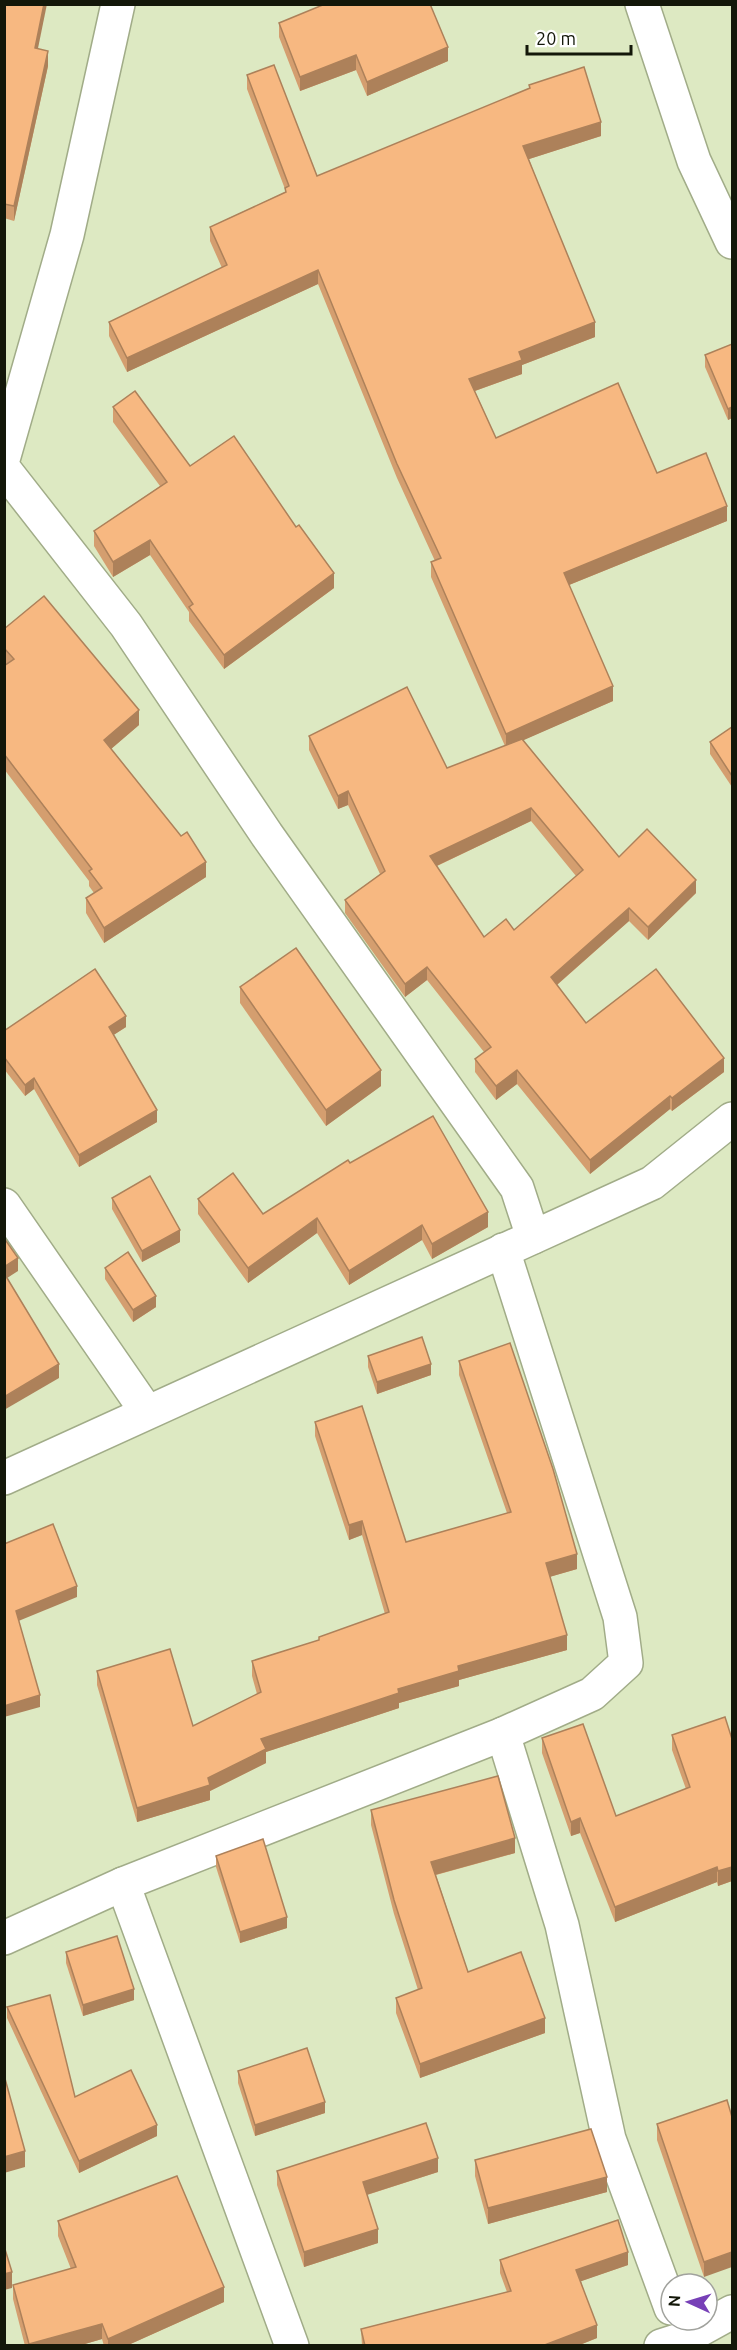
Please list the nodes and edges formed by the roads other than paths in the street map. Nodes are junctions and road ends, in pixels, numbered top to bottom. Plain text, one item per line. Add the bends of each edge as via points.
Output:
1 (118, 4) edge
2 (642, 4) edge
3 (732, 242) edge
4 (4, 456) edge
5 (4, 469) edge
6 (732, 1119) edge
7 (4, 1205) edge
8 (533, 1237) junction
9 (503, 1251) junction
10 (147, 1412) junction
11 (4, 1478) edge
12 (503, 1734) junction
13 (123, 1884) junction
14 (4, 1938) edge
15 (659, 2275) edge
16 (732, 2312) edge
17 (673, 2335) edge
18 (292, 2346) edge

1 - 4 street via 67,234
2 - 3 street via 694,161
5 - 8 street via 126,625 267,835 517,1188
6 - 8 street via 652,1183
7 - 10 street
8 - 9 street
9 - 10 street
9 - 12 street via 620,1617 626,1663 592,1694
10 - 11 street
12 - 13 street
12 - 15 street via 562,1925 609,2139
13 - 14 street
13 - 18 street
16 - 17 street

